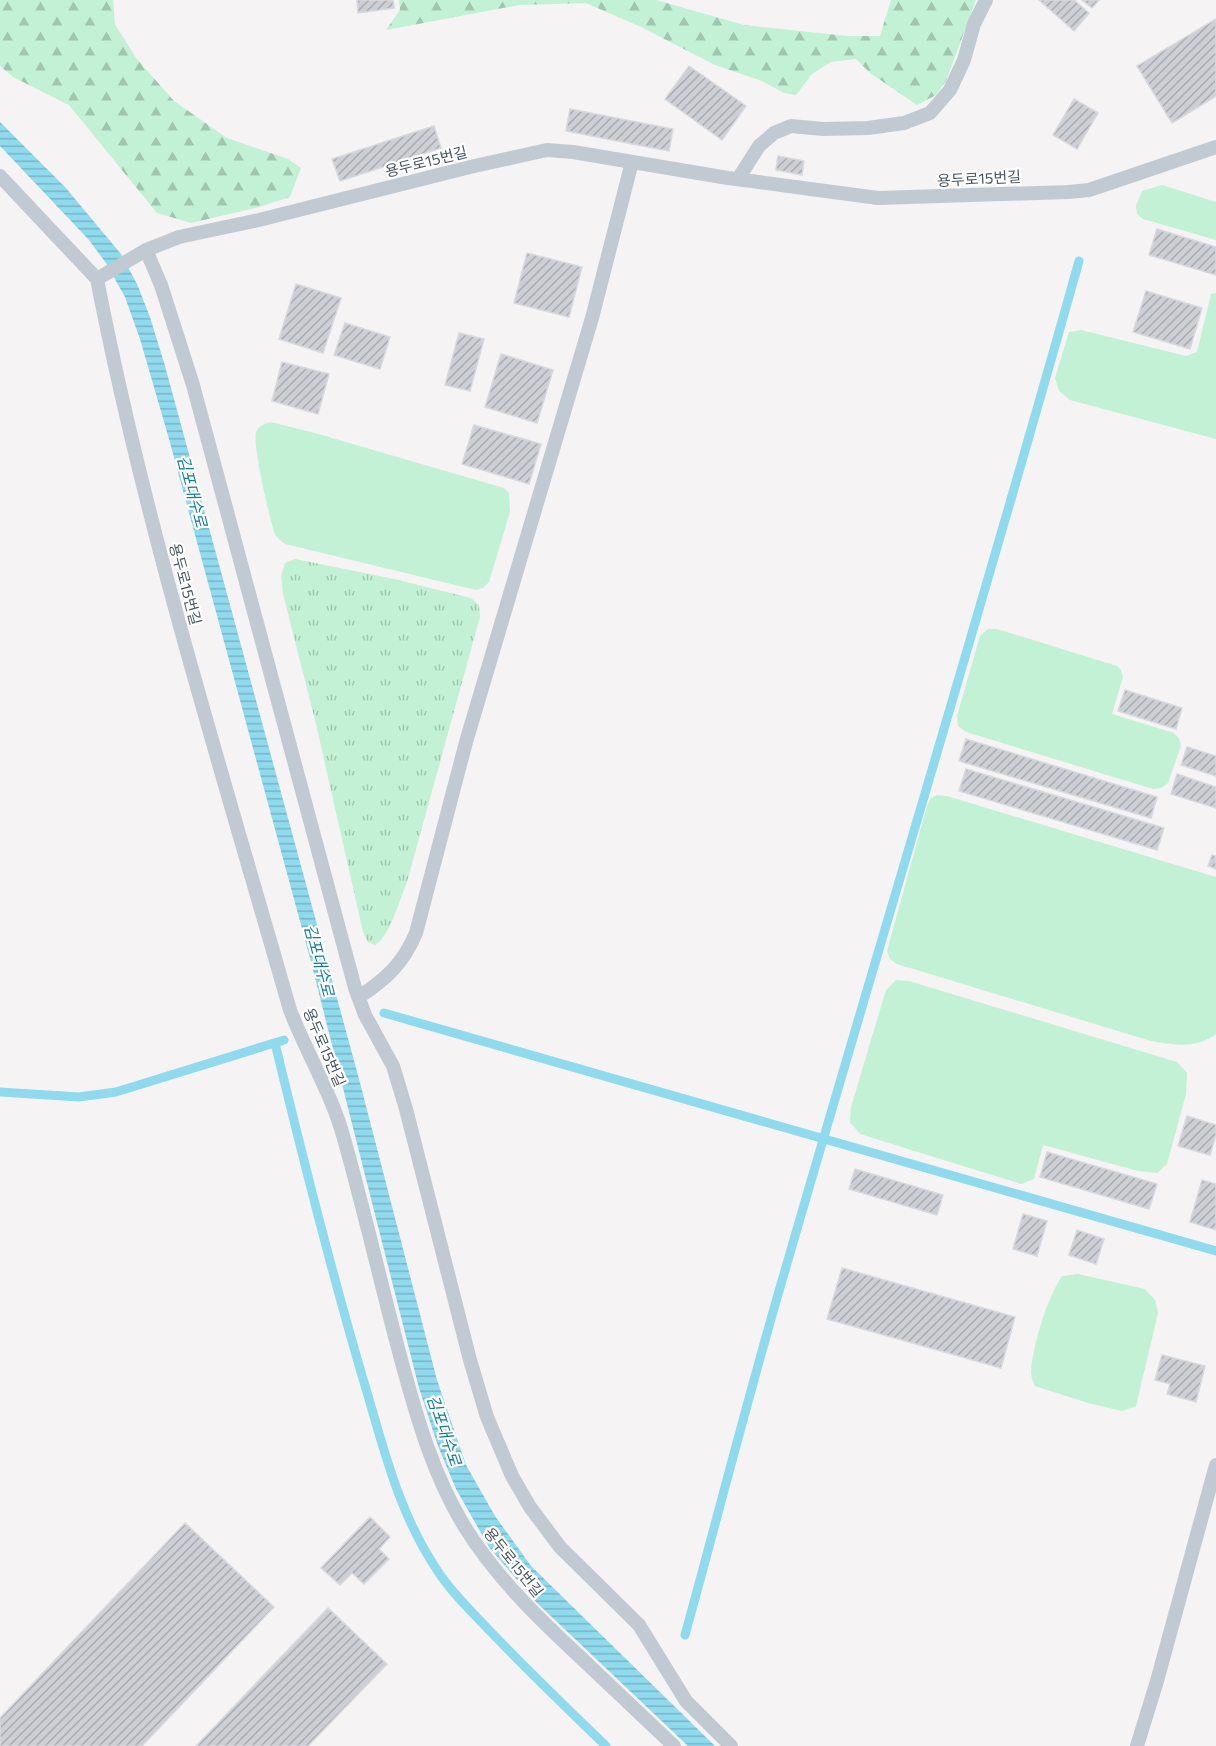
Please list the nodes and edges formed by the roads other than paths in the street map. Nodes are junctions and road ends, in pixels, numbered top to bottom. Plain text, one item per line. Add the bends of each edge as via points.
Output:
1 (986, 0) edge
2 (1216, 147) edge
3 (632, 162) junction
4 (0, 176) edge
5 (738, 179) junction
6 (140, 253) junction
7 (100, 278) junction
8 (358, 997) junction
9 (1216, 1465) edge
10 (674, 1746) edge
11 (731, 1746) edge
12 (1137, 1746) edge

1 - 5 lane via 950,90 930,113 904,123 868,128 791,126 774,133 759,146
2 - 5 lane, 용두로15번길 via 1122,180 1068,192 878,198
3 - 5 lane, 용두로15번길
3 - 6 lane, 용두로15번길 via 573,152 530,153 180,237
3 - 8 lane via 592,318 466,742 416,933 399,965
4 - 7 lane
6 - 7 lane, 용두로15번길
6 - 8 lane via 161,285 193,385
7 - 10 lane, 용두로15번길 via 134,454 223,777 290,1010 344,1137 408,1385 434,1463 458,1515 487,1560 535,1614
8 - 11 lane via 393,1065 470,1360 487,1417 512,1476 560,1547 639,1625 686,1701
9 - 12 lane

